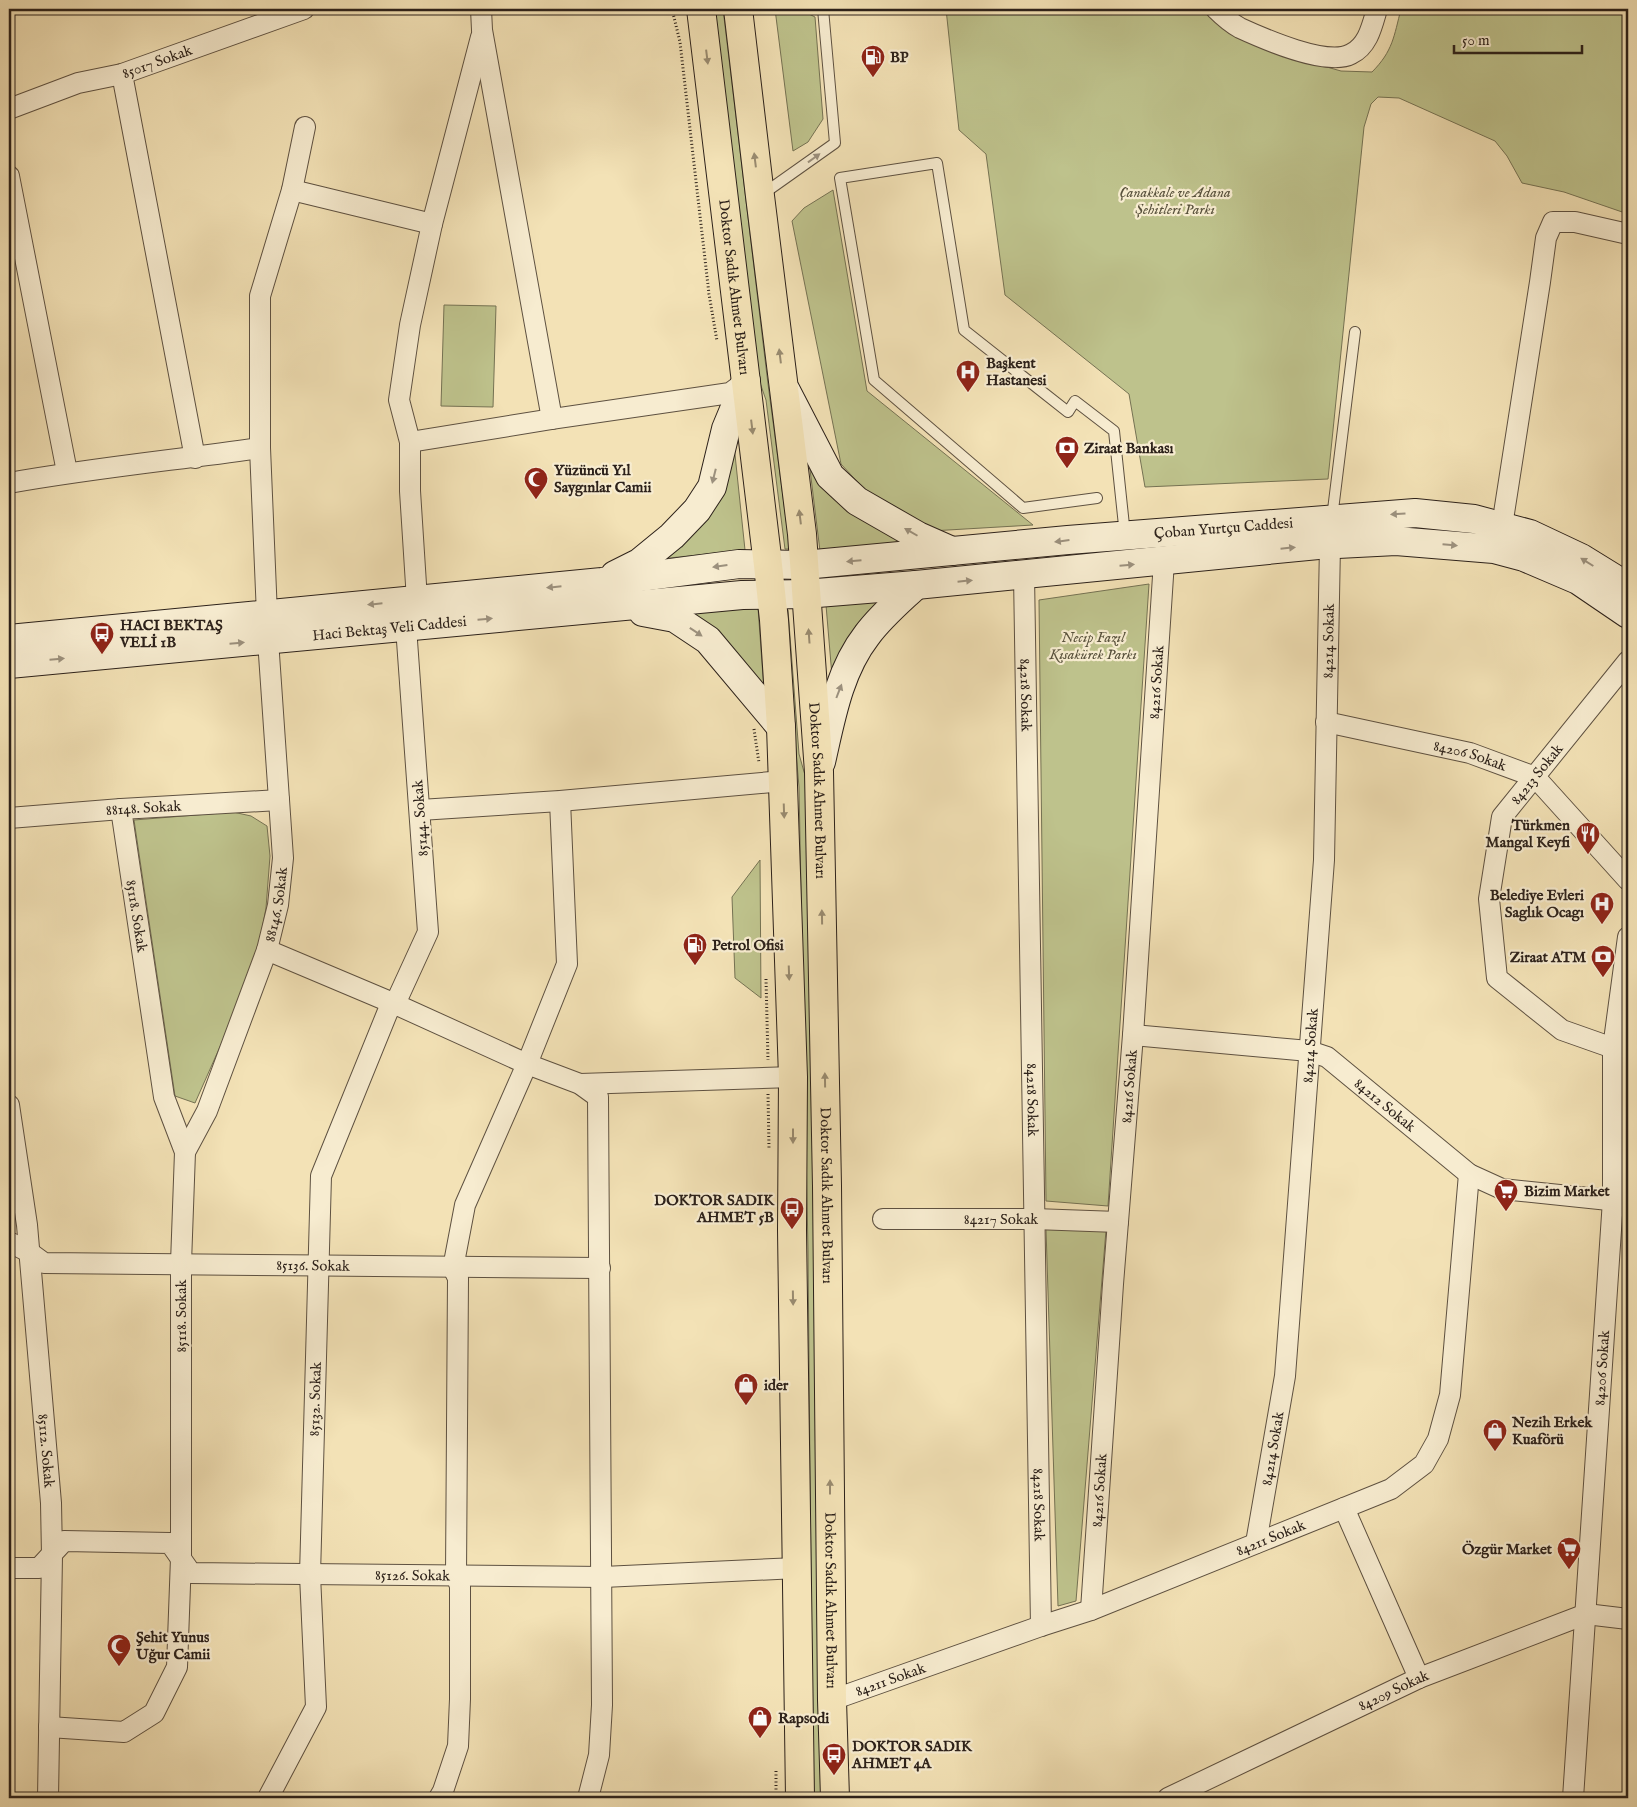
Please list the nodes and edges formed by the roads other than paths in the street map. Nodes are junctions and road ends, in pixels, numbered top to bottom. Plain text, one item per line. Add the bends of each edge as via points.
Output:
1 (304, 9) edge
2 (481, 9) edge
3 (701, 9) edge
4 (738, 9) edge
5 (823, 9) edge
6 (1216, 9) edge
7 (1377, 9) edge
8 (482, 30) junction
9 (122, 74) junction
10 (9, 109) edge
11 (305, 127) dead end
12 (9, 176) edge
13 (292, 190) junction
14 (760, 196) junction
15 (432, 224) junction
16 (1628, 234) edge
17 (1355, 332) dead end
18 (746, 380) junction
19 (784, 387) junction
20 (552, 418) junction
21 (410, 442) junction
22 (260, 448) junction
23 (195, 458) junction
24 (67, 472) junction
25 (9, 483) edge
26 (1097, 498) dead end
27 (1502, 526) junction
28 (1331, 532) junction
29 (1125, 536) junction
30 (955, 552) junction
31 (1164, 561) junction
32 (768, 565) junction
33 (804, 565) junction
34 (1024, 575) junction
35 (602, 582) junction
36 (916, 586) junction
37 (1628, 588) edge
38 (806, 594) junction
39 (771, 595) junction
40 (417, 600) junction
41 (617, 607) junction
42 (1628, 614) edge
43 (406, 626) junction
44 (267, 627) junction
45 (9, 639) edge
46 (1628, 661) edge
47 (9, 664) edge
48 (1326, 722) junction
49 (780, 727) junction
50 (819, 772) junction
51 (771, 776) junction
52 (1535, 777) junction
53 (279, 800) junction
54 (560, 801) junction
55 (120, 809) junction
56 (420, 810) junction
57 (9, 818) edge
58 (1628, 880) edge
59 (1628, 937) edge
60 (267, 950) junction
61 (395, 1004) junction
62 (1132, 1035) junction
63 (1614, 1048) junction
64 (1309, 1051) junction
65 (527, 1064) junction
66 (780, 1077) junction
67 (580, 1084) junction
68 (9, 1105) edge
69 (184, 1152) junction
70 (1469, 1174) junction
71 (1621, 1201) edge
72 (883, 1219) dead end
73 (1034, 1219) junction
74 (1118, 1222) junction
75 (9, 1242) edge
76 (29, 1252) junction
77 (181, 1263) junction
78 (317, 1266) junction
79 (452, 1268) junction
80 (600, 1268) junction
81 (1344, 1508) junction
82 (1256, 1543) junction
83 (52, 1555) junction
84 (180, 1558) junction
85 (9, 1568) edge
86 (797, 1568) junction
87 (310, 1575) junction
88 (456, 1575) junction
89 (603, 1577) junction
90 (1091, 1610) junction
91 (1586, 1614) junction
92 (1628, 1619) edge
93 (1041, 1626) junction
94 (1419, 1678) junction
95 (832, 1700) junction
96 (49, 1728) junction
97 (48, 1798) edge
98 (268, 1798) edge
99 (439, 1798) edge
100 (588, 1798) edge
101 (800, 1798) edge
102 (834, 1798) edge
103 (1168, 1798) edge
104 (1573, 1798) edge

1 - 9 street, 85017 Sokak
2 - 8 street
3 -> 18 main road, Doktor Sadık Ahmet Bulvarı
14 -> 4 main road
14 -> 5 lane via 835,143
6 - 7 street via 1240,27 1298,51 1331,58 1343,57 1360,48 1366,41
8 - 15 street
8 - 20 street
9 - 10 street, 85017 Sokak via 78,83
9 - 23 street
11 - 13 street, 88146. Sokak
12 - 24 street
13 - 15 street
13 - 22 street, 88146. Sokak via 260,296
19 -> 14 main road
15 - 21 street via 410,325 399,400
16 - 27 street via 1575,222 1553,222 1546,238
17 - 28 lane
18 - 20 street via 730,393
18 -> 32 main road, Doktor Sadık Ahmet Bulvarı
18 -> 35 main road via 726,429 712,487 697,510 639,563
30 -> 19 main road via 918,536 857,501 830,476
33 -> 19 main road
20 - 21 street
21 - 40 street
22 - 23 street
22 - 44 street, 88146. Sokak
23 - 24 street
24 - 25 street
26 - 29 lane via 1023,508 874,380 840,178 937,163 964,330 1068,412 1075,401 1114,431
27 -> 28 main road, Çoban Yurtçu Caddesi via 1474,519 1415,513
37 -> 27 main road, Çoban Yurtçu Caddesi via 1580,558 1530,534
28 - 29 main road, Çoban Yurtçu Caddesi
31 -> 28 main road, Çoban Yurtçu Caddesi
28 -> 42 main road, Çoban Yurtçu Caddesi via 1494,549 1524,557 1578,580
28 - 48 street, 84214 Sokak
29 -> 30 main road, Çoban Yurtçu Caddesi
30 -> 33 main road, Çoban Yurtçu Caddesi
34 -> 31 main road, Çoban Yurtçu Caddesi
31 - 62 street, 84216 Sokak
32 - 33 main road, Çoban Yurtçu Caddesi
32 -> 35 main road, Haci Bektaş Veli Caddesi via 739,564
32 - 39 main road, Doktor Sadık Ahmet Bulvarı
33 - 38 main road, Doktor Sadık Ahmet Bulvarı
36 -> 34 main road, Çoban Yurtçu Caddesi
34 - 73 street, 84218 Sokak
35 -> 40 main road, Haci Bektaş Veli Caddesi
36 - 38 main road, Çoban Yurtçu Caddesi
50 -> 36 main road via 837,694 851,663 866,636
38 - 39 main road, Çoban Yurtçu Caddesi
50 -> 38 main road, Doktor Sadık Ahmet Bulvarı
39 - 41 main road, Haci Bektaş Veli Caddesi
39 - 49 main road
40 -> 44 main road, Haci Bektaş Veli Caddesi
43 -> 41 main road, Haci Bektaş Veli Caddesi
41 -> 49 main road via 675,618 708,640
43 - 44 main road, Haci Bektaş Veli Caddesi
43 - 56 street, 85144. Sokak
44 - 45 main road, Haci Bektaş Veli Caddesi
47 -> 44 main road, Haci Bektaş Veli Caddesi
44 - 53 street, 88146. Sokak
46 - 52 street, 84213 Sokak
48 - 52 street, 84206 Sokak via 1470,753
48 - 64 street, 84214 Sokak via 1324,860
49 - 51 main road
95 -> 50 main road, Doktor Sadık Ahmet Bulvarı
51 - 54 street
51 -> 66 main road
52 - 58 street, 84206 Sokak
52 - 63 street, 84213 Sokak via 1502,817 1489,899 1497,978 1562,1030
53 - 55 street, 88148. Sokak
53 - 60 street, 88146. Sokak via 283,858 278,905
54 - 56 street
54 - 65 street via 567,964
55 - 57 street, 88148. Sokak
55 - 69 street, 85118. Sokak via 164,1096
56 - 61 street, 85144. Sokak via 428,932
59 - 63 street, 84206 Sokak
60 - 61 street
60 - 69 street, 88146. Sokak via 207,1112
61 - 65 street
61 - 78 street, 85132. Sokak via 388,1011 321,1176
62 - 64 street, 84212 Sokak
62 - 74 street, 84216 Sokak
63 - 71 street, 84206 Sokak
64 - 70 street, 84212 Sokak via 1334,1062
64 - 82 street, 84214 Sokak via 1285,1376
65 - 67 street
65 - 79 street via 466,1205
66 - 67 street
66 -> 86 main road via 792,1230
67 - 80 street via 598,1097
68 - 76 street, 85112. Sokak
69 - 77 street, 85118. Sokak
70 - 71 street, 84212 Sokak via 1502,1189
70 - 81 street, 84211 Sokak via 1450,1394 1438,1439 1424,1464 1390,1489
71 - 91 street, 84206 Sokak
72 - 73 street, 84217 Sokak
73 - 74 street, 84217 Sokak
73 - 93 street, 84218 Sokak
74 - 90 street, 84216 Sokak
75 - 76 street, 85136. Sokak
76 - 77 street, 85136. Sokak via 44,1263
76 - 83 street, 85112. Sokak via 50,1494
77 - 78 street, 85136. Sokak
77 - 84 street, 85118. Sokak
78 - 79 street, 85136. Sokak
78 - 87 street, 85132. Sokak
79 - 80 street, 85136. Sokak
79 - 88 street via 458,1278
80 - 89 street
81 - 82 street, 84211 Sokak
81 - 94 street
82 - 90 street, 84211 Sokak
83 - 84 street, 85126. Sokak via 64,1541 170,1543
83 - 85 street via 40,1568
83 - 96 street, 85112. Sokak
84 - 87 street, 85126. Sokak via 190,1573
84 - 96 street, 85118. Sokak via 177,1667 154,1713 124,1732
86 - 89 street, 85126. Sokak
86 - 101 main road
87 - 88 street, 85126. Sokak
87 - 98 street, 85132. Sokak via 316,1707
88 - 89 street, 85126. Sokak
88 - 99 street via 460,1586 458,1746
89 - 100 street via 602,1715 599,1755
90 - 93 street, 84211 Sokak
91 - 92 street, 84209 Sokak
91 - 94 street, 84209 Sokak
91 - 104 street, 84206 Sokak
93 - 95 street, 84211 Sokak
94 - 103 street, 84209 Sokak
95 - 102 main road, Doktor Sadık Ahmet Bulvarı
96 - 97 street, 85112. Sokak

